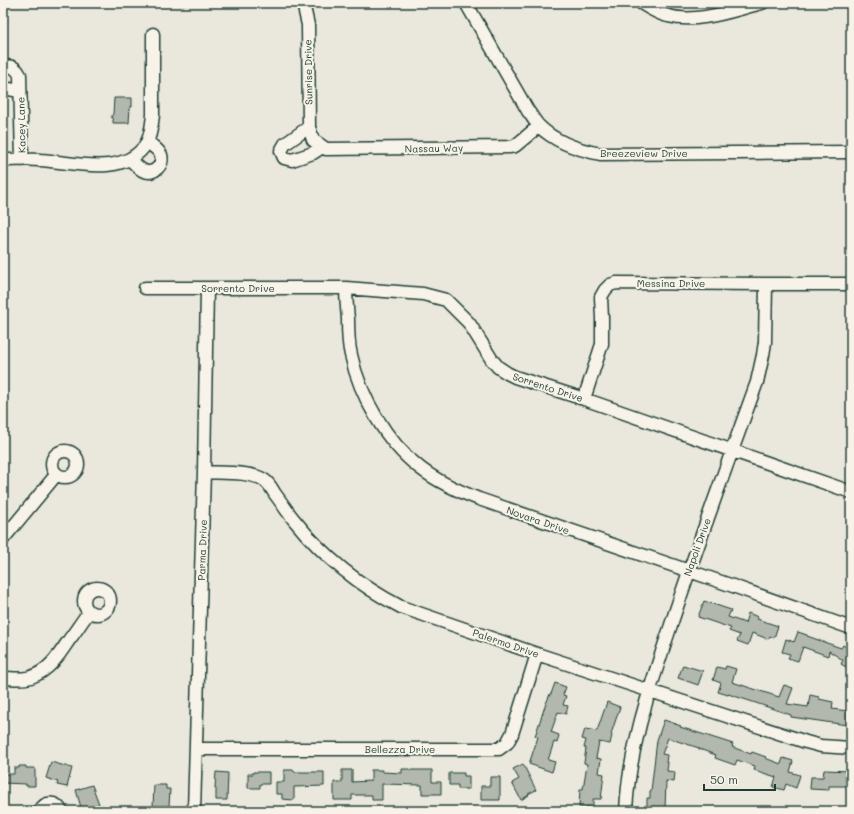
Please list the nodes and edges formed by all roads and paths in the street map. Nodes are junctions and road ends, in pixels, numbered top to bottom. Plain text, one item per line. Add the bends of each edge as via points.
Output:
1 (303, 3) edge
2 (466, 3) edge
3 (641, 3) edge
4 (762, 3) edge
5 (153, 34) dead end
6 (3, 67) edge
7 (3, 88) edge
8 (20, 91) junction
9 (539, 126) junction
10 (309, 127) junction
11 (148, 142) junction
12 (318, 144) junction
13 (851, 152) edge
14 (130, 159) junction
15 (3, 160) edge
16 (22, 160) junction
17 (766, 284) junction
18 (851, 284) edge
19 (145, 288) dead end
20 (207, 288) junction
21 (346, 288) junction
22 (584, 399) junction
23 (732, 450) junction
24 (204, 472) junction
25 (56, 475) dead end
26 (851, 492) edge
27 (3, 539) edge
28 (688, 571) junction
29 (89, 612) dead end
30 (851, 628) edge
31 (537, 654) junction
32 (3, 678) edge
33 (650, 690) junction
34 (851, 748) edge
35 (196, 749) junction
36 (40, 811) edge
37 (61, 811) edge
38 (194, 811) edge
39 (626, 811) edge

1 - 10 street, Sunrise Drive via 308,25
2 - 9 street, Breezeview Drive
3 - 4 street via 669,17 693,18
5 - 11 street via 154,115
6 - 8 street, Kacey Lane via 12,66 18,71
7 - 8 street, Kacey Lane
8 - 16 street, Kacey Lane
9 - 12 street, Nassau Way via 515,146 509,147 326,149
9 - 13 street, Breezeview Drive via 560,142 601,154
10 - 12 street, Sunrise Drive
10 - 12 street via 285,144 282,151 284,158 292,160 313,152
11 - 14 street
11 - 14 street via 160,155 161,164 158,168 146,172
14 - 16 street via 101,166
15 - 16 street
17 - 18 street, Messina Drive
17 - 22 street, Messina Drive via 610,285 601,297 602,344
17 - 23 street, Napoli Drive via 763,355 757,382
19 - 20 street, Sorrento Drive
20 - 21 street, Sorrento Drive
20 - 24 street, Parma Drive
21 - 22 street, Sorrento Drive via 423,294 446,300 469,323 492,360 506,373
21 - 28 street, Novara Drive via 348,334 357,376 376,417 397,446 421,469 449,487 479,500
22 - 23 street, Sorrento Drive
23 - 26 street, Sorrento Drive
23 - 28 street, Napoli Drive
24 - 31 street, Palermo Drive via 245,474 264,480 293,520 322,551 366,587 401,607
24 - 35 street, Parma Drive
25 - 27 street
28 - 30 street, Novara Drive
28 - 33 street, Napoli Drive
29 - 32 street via 50,666 31,677
31 - 33 street, Palermo Drive
31 - 35 street, Bellezza Drive via 512,734 507,743 499,749
33 - 34 street, Palermo Drive via 806,742
33 - 39 street, Napoli Drive via 633,752
35 - 38 street, Parma Drive
36 - 37 street via 45,805 52,803

